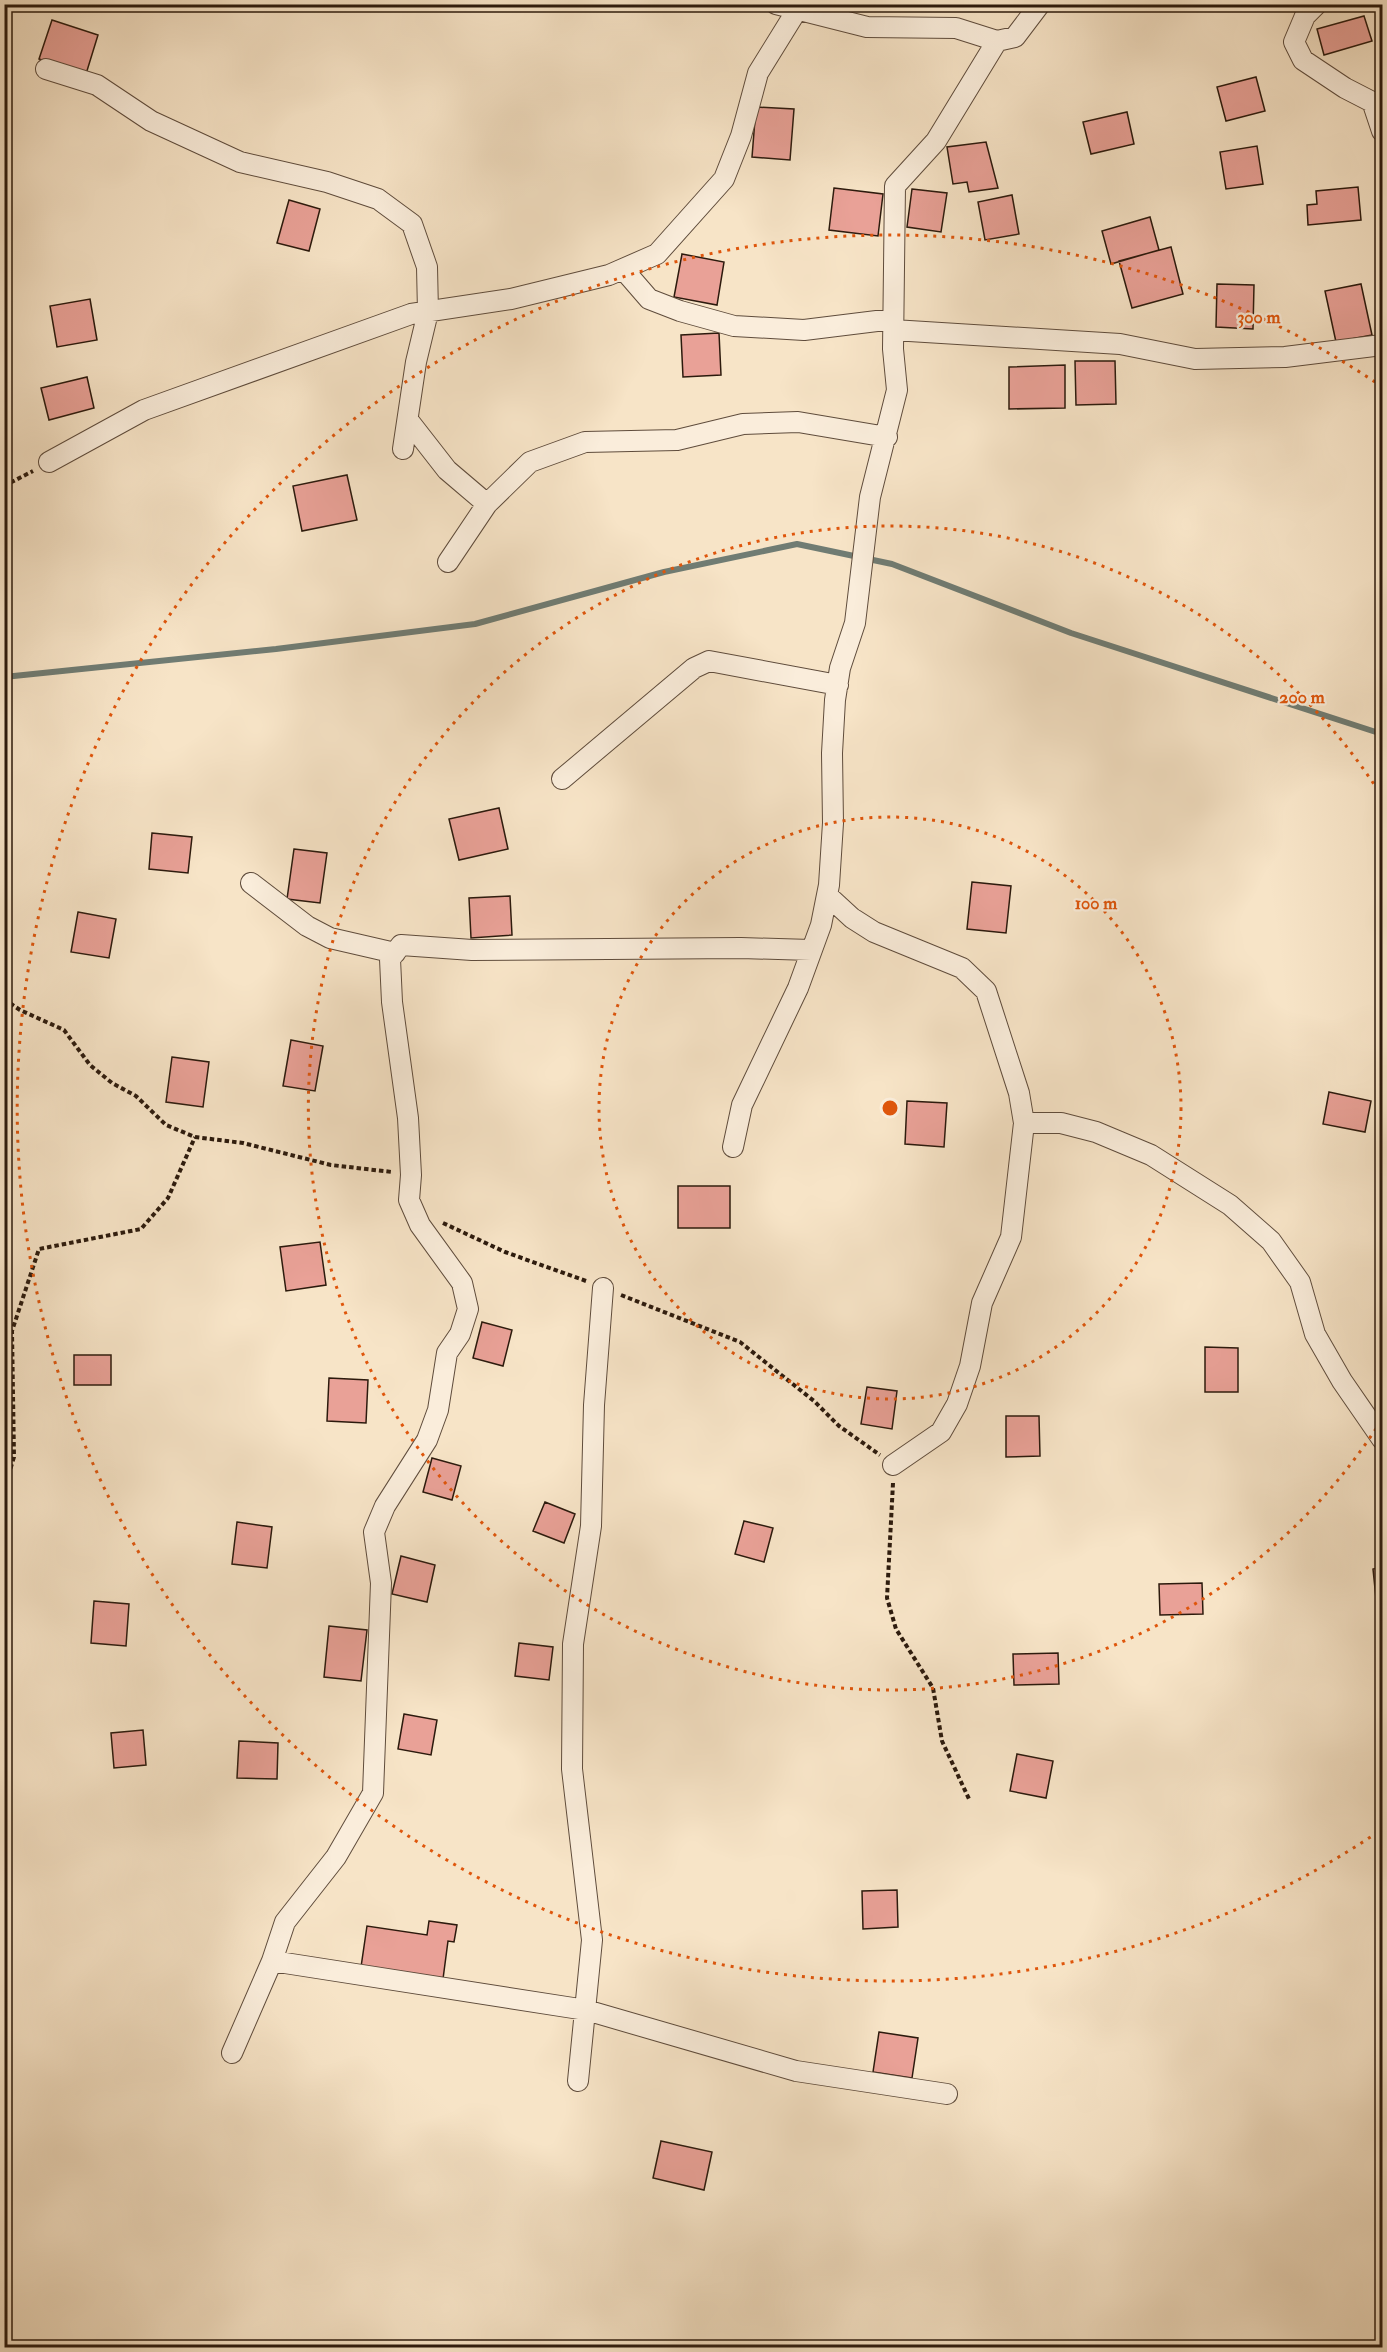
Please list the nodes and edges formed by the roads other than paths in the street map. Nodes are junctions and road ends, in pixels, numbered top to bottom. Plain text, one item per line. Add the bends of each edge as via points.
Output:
1 (776, 4) edge
2 (1040, 4) edge
3 (1317, 4) edge
4 (797, 10) junction
5 (997, 41) junction
6 (46, 69) dead end
7 (1378, 106) edge
8 (1383, 131) edge
9 (622, 269) junction
10 (428, 312) junction
11 (893, 324) junction
12 (1383, 345) edge
13 (408, 420) junction
14 (887, 437) junction
15 (403, 448) dead end
16 (49, 462) road end
17 (487, 504) junction
18 (448, 562) dead end
19 (838, 685) junction
20 (562, 779) dead end
21 (251, 883) dead end
22 (827, 895) junction
23 (811, 950) junction
24 (395, 952) junction
25 (1023, 1122) junction
26 (733, 1147) dead end
27 (603, 1288) road end
28 (1383, 1439) edge
29 (893, 1465) road end
30 (272, 1961) junction
31 (586, 2010) junction
32 (232, 2053) dead end
33 (578, 2081) dead end
34 (947, 2094) dead end

1 - 4 street
2 - 5 street via 1016,37
3 - 7 street via 1305,16 1294,42 1303,60
4 - 5 street via 867,27 956,28
4 - 9 street via 758,73 741,136 724,179 657,254
5 - 11 street via 936,141 895,186
6 - 10 street via 97,85 151,121 240,162 327,182 378,199 412,224 427,267
7 - 8 street
9 - 10 street via 511,299
9 - 11 street via 649,299 734,326 804,330
10 - 13 street
10 - 16 street via 411,314 144,410
11 - 12 street via 1120,344 1195,358 1285,357
11 - 14 street via 897,390
13 - 15 street
13 - 17 street via 447,470
14 - 17 street via 798,422 743,424 677,440 585,442 530,462
14 - 19 street via 870,497 855,623
17 - 18 street
19 - 20 street via 709,661 694,668
19 - 22 street
21 - 24 street via 307,926 330,938
22 - 23 street
22 - 25 street via 874,932 962,968 986,991 1019,1093
23 - 24 street via 472,950 401,945
23 - 26 street via 771,1048 742,1105
24 - 30 street via 389,970 408,1118 409,1200 420,1225 462,1283 468,1309 460,1334 447,1353 438,1410 427,1440 385,1506 374,1532 381,1583 373,1793 336,1857 285,1922
25 - 28 street via 1061,1123 1096,1132 1151,1155 1230,1205 1271,1241 1300,1282 1315,1334
25 - 29 street via 1011,1237 982,1303 970,1366 957,1404 941,1431
27 - 31 street via 594,1405 591,1526 573,1644 572,1769 592,1940
30 - 31 street
30 - 32 street
31 - 33 street
31 - 34 street via 796,2071

